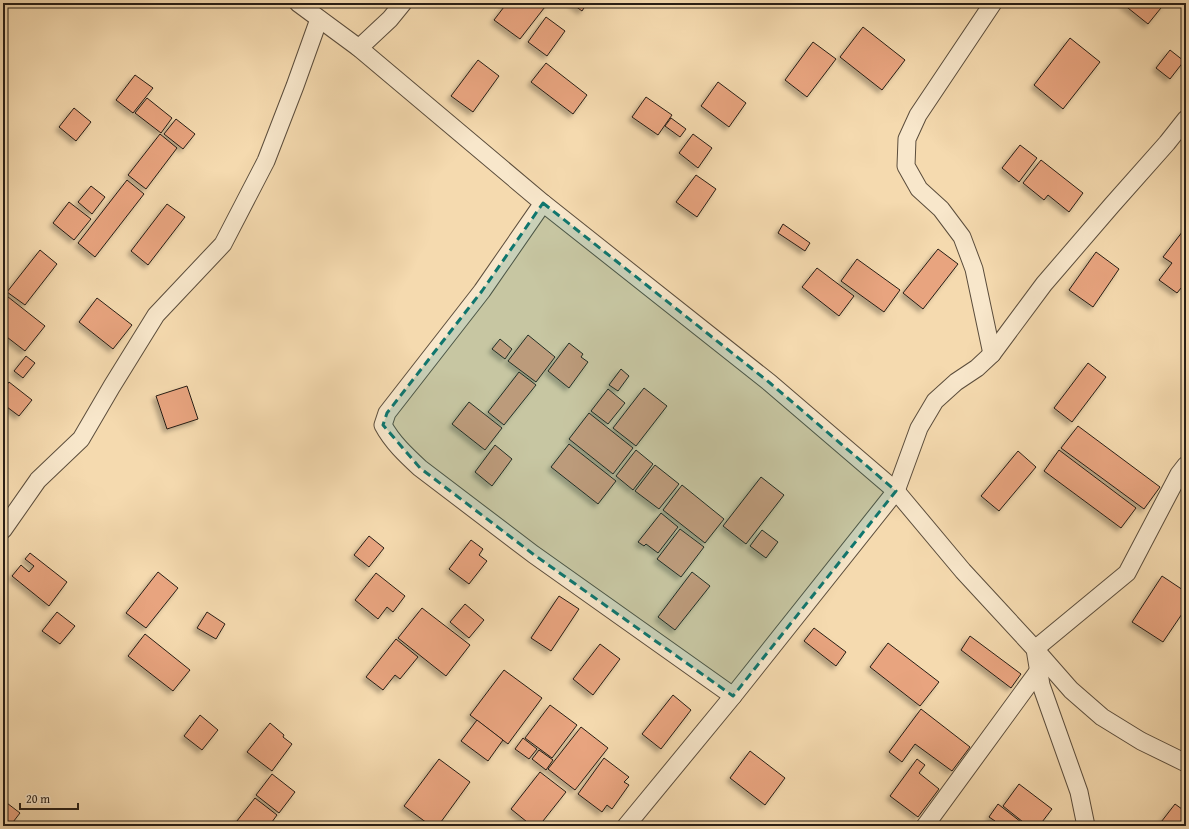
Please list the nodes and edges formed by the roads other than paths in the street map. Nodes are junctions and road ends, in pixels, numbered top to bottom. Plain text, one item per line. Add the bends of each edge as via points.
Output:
1 (298, 3) edge
2 (403, 3) edge
3 (993, 3) edge
4 (319, 19) junction
5 (359, 48) junction
6 (1186, 118) edge
7 (543, 202) junction
8 (992, 354) junction
9 (1186, 465) edge
10 (896, 491) junction
11 (3, 530) edge
12 (1035, 648) junction
13 (1039, 670) junction
14 (734, 696) junction
15 (1186, 763) edge
16 (626, 826) edge
17 (925, 826) edge
18 (1086, 826) edge

1 - 4 street
2 - 5 street
3 - 8 street via 918,115 907,139 906,166 919,189 941,208 962,237 974,269
4 - 5 street
4 - 11 street via 266,161 223,244 156,315 81,439 38,480
5 - 7 street
6 - 8 street via 1167,144 1044,284
7 - 10 street via 770,382
7 - 14 street via 482,291 387,413 383,425 404,453 426,472 533,554
8 - 10 street via 935,401 919,428
9 - 12 street via 1127,573
10 - 12 street via 963,571
10 - 14 street
12 - 13 street
12 - 15 street via 1071,690 1102,717 1141,741
13 - 17 street
13 - 18 street via 1041,685 1079,792
14 - 16 street

